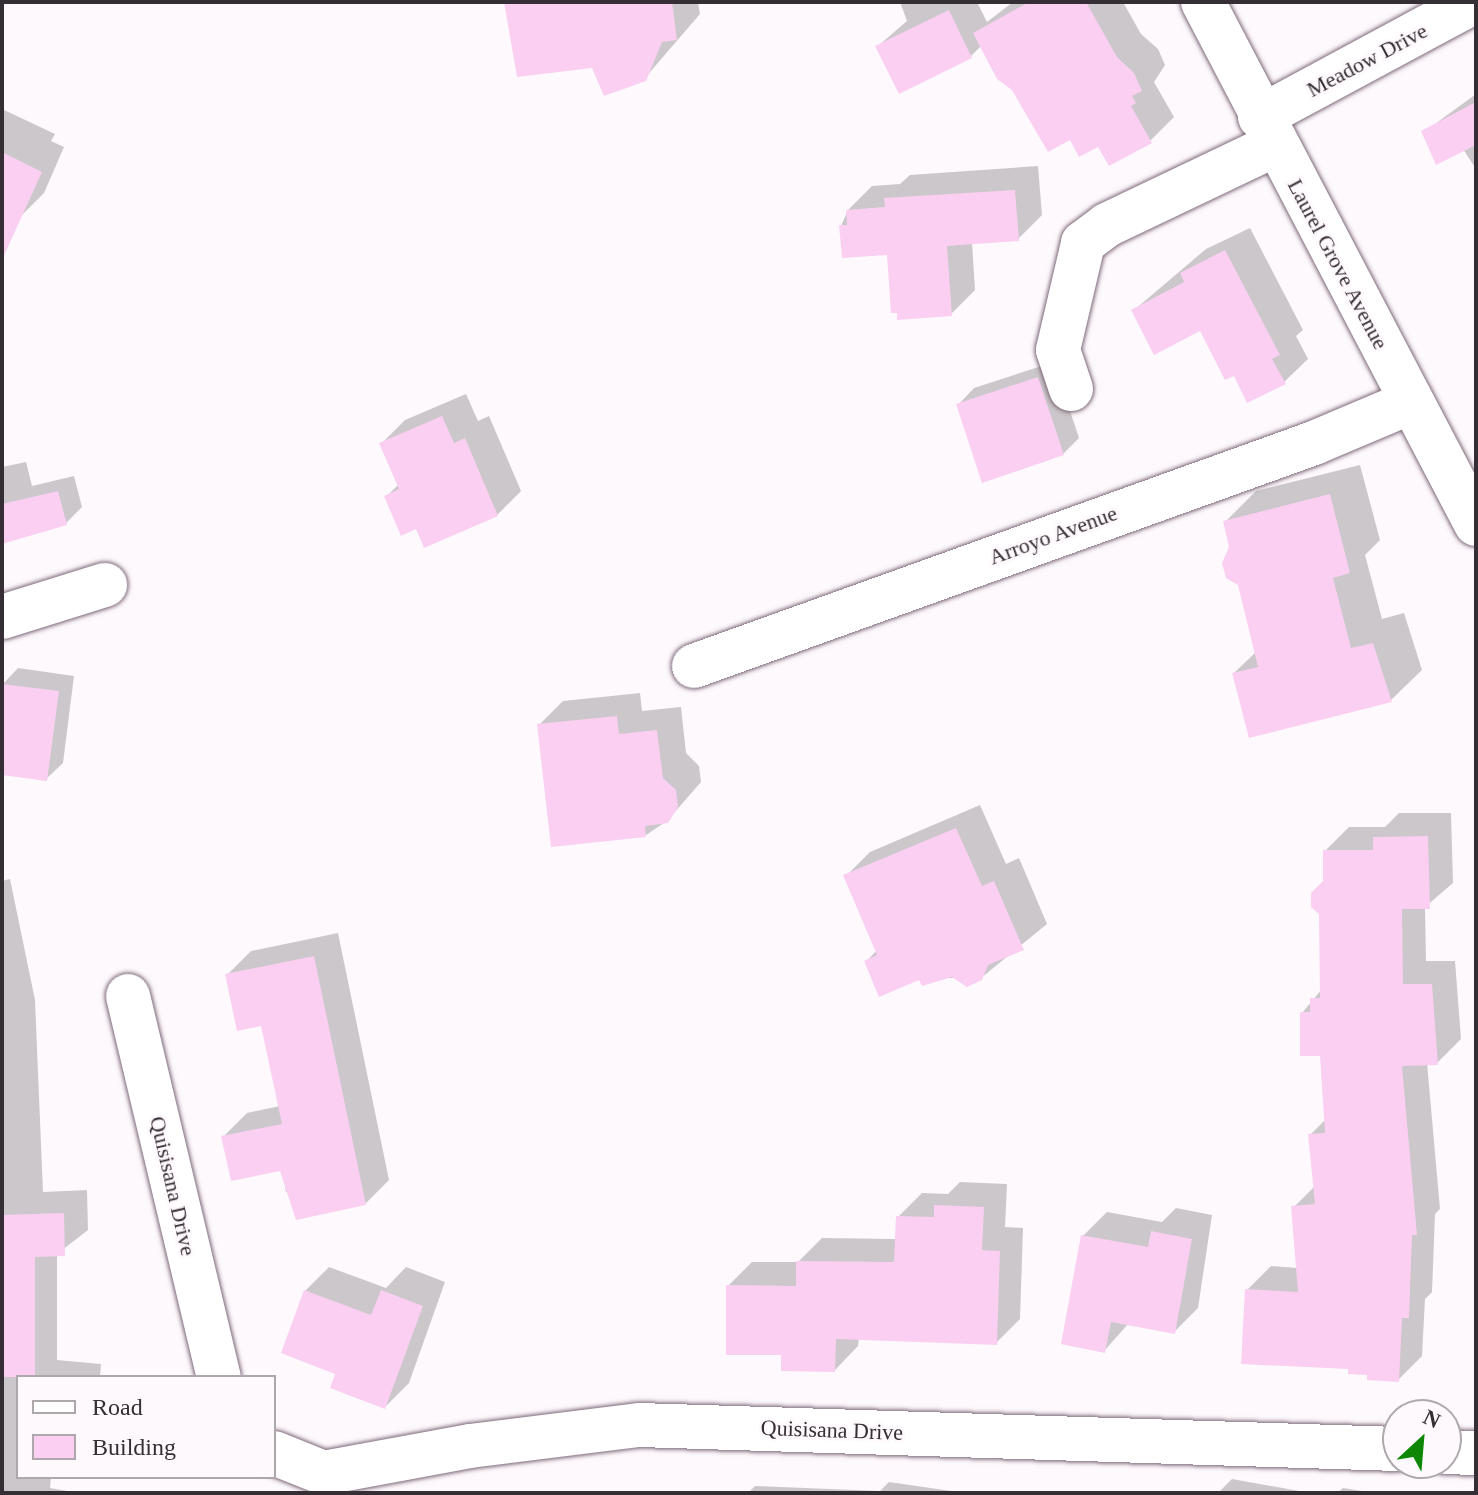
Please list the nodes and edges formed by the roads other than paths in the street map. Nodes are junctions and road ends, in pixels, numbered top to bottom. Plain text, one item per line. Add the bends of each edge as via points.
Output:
1 (1203, 2) edge
2 (1474, 2) edge
3 (1267, 131) junction
4 (1071, 389) dead end
5 (1411, 402) junction
6 (1476, 524) edge
7 (105, 585) dead end
8 (2, 617) edge
9 (694, 666) dead end
10 (128, 996) dead end
11 (219, 1375) edge
12 (1382, 1448) edge
13 (276, 1454) edge

1 - 3 street, Laurel Grove Avenue
2 - 3 street, Meadow Drive
3 - 4 street, Meadow Drive via 1083,243 1058,350
3 - 5 street, Laurel Grove Avenue
5 - 6 street, Laurel Grove Avenue
5 - 9 street, Arroyo Avenue via 1314,443
7 - 8 street
10 - 11 street, Quisisana Drive
12 - 13 street, Quisisana Drive via 639,1425 324,1473

